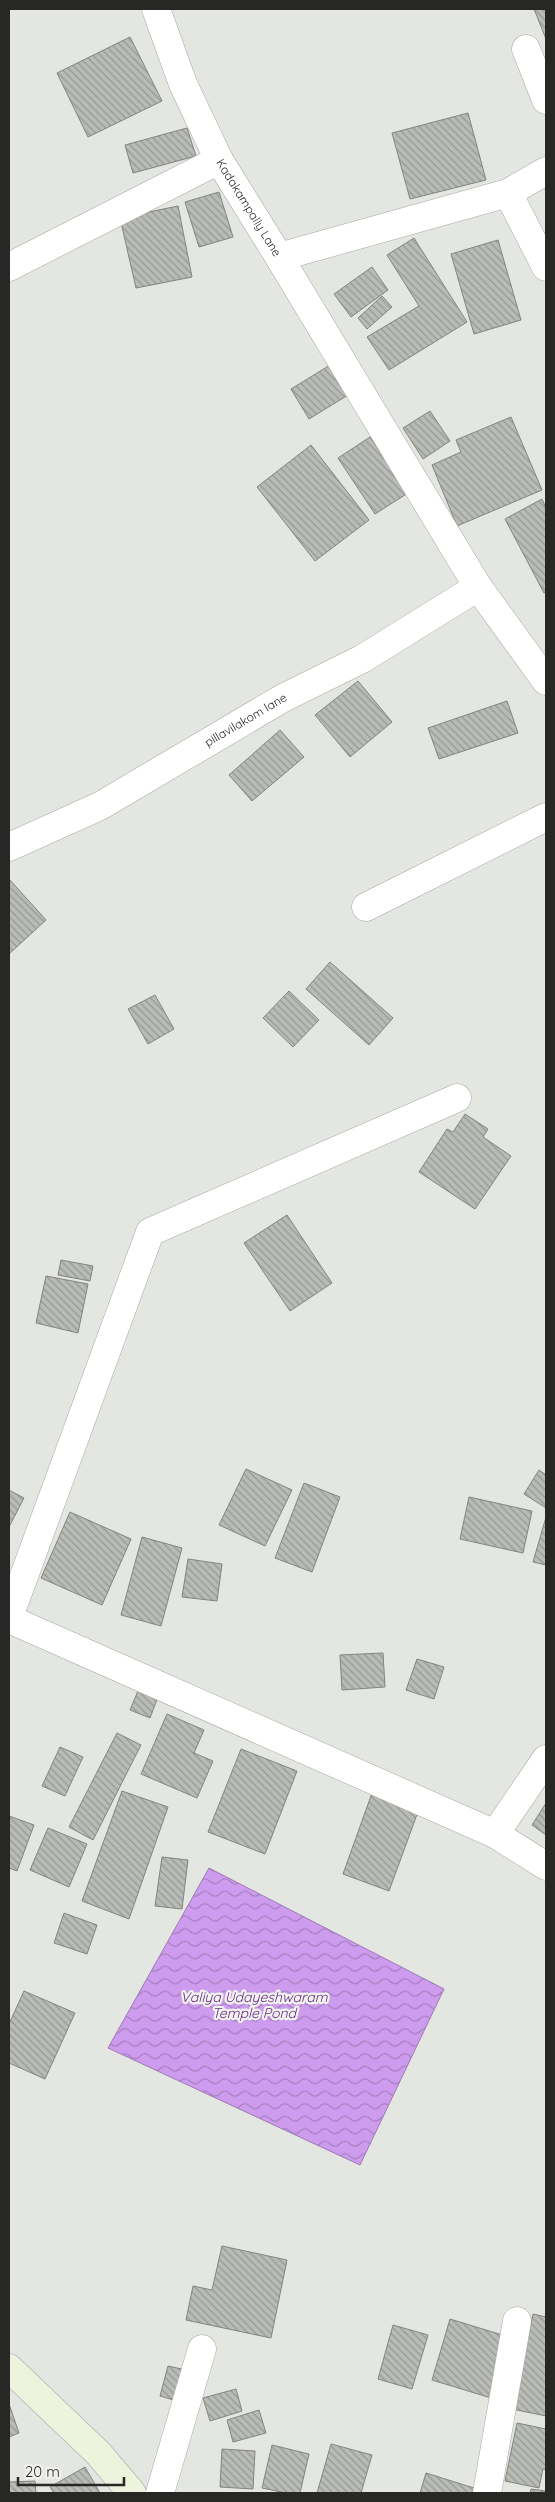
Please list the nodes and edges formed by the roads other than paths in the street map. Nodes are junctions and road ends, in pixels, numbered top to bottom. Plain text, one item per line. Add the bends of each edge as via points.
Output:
1 (156, 9) edge
2 (526, 49) dead end
3 (546, 100) edge
4 (219, 160) junction
5 (546, 170) edge
6 (508, 192) junction
7 (280, 257) junction
8 (9, 267) edge
9 (546, 267) edge
10 (478, 587) junction
11 (546, 681) edge
12 (546, 817) edge
13 (9, 847) edge
14 (366, 907) dead end
15 (457, 1098) dead end
16 (9, 1618) edge
17 (546, 1759) edge
18 (495, 1834) junction
19 (546, 1866) edge
20 (517, 2321) dead end
21 (202, 2349) dead end
22 (9, 2368) edge
23 (132, 2493) edge
24 (160, 2493) edge
25 (487, 2493) edge

1 - 4 street, Kadakampally Lane via 183,84
2 - 3 street
4 - 7 street, Kadakampally Lane
4 - 8 street
5 - 6 street, Kadakampally Lane
6 - 7 street, Kadakampally Lane
6 - 9 street
7 - 10 street
10 - 11 street
10 - 13 street, pillavilakom lane via 362,659 283,698 100,806
12 - 14 street
15 - 16 street via 150,1232
16 - 18 street
17 - 18 street
18 - 19 street
20 - 25 street
21 - 24 street
22 - 23 main road via 98,2453

